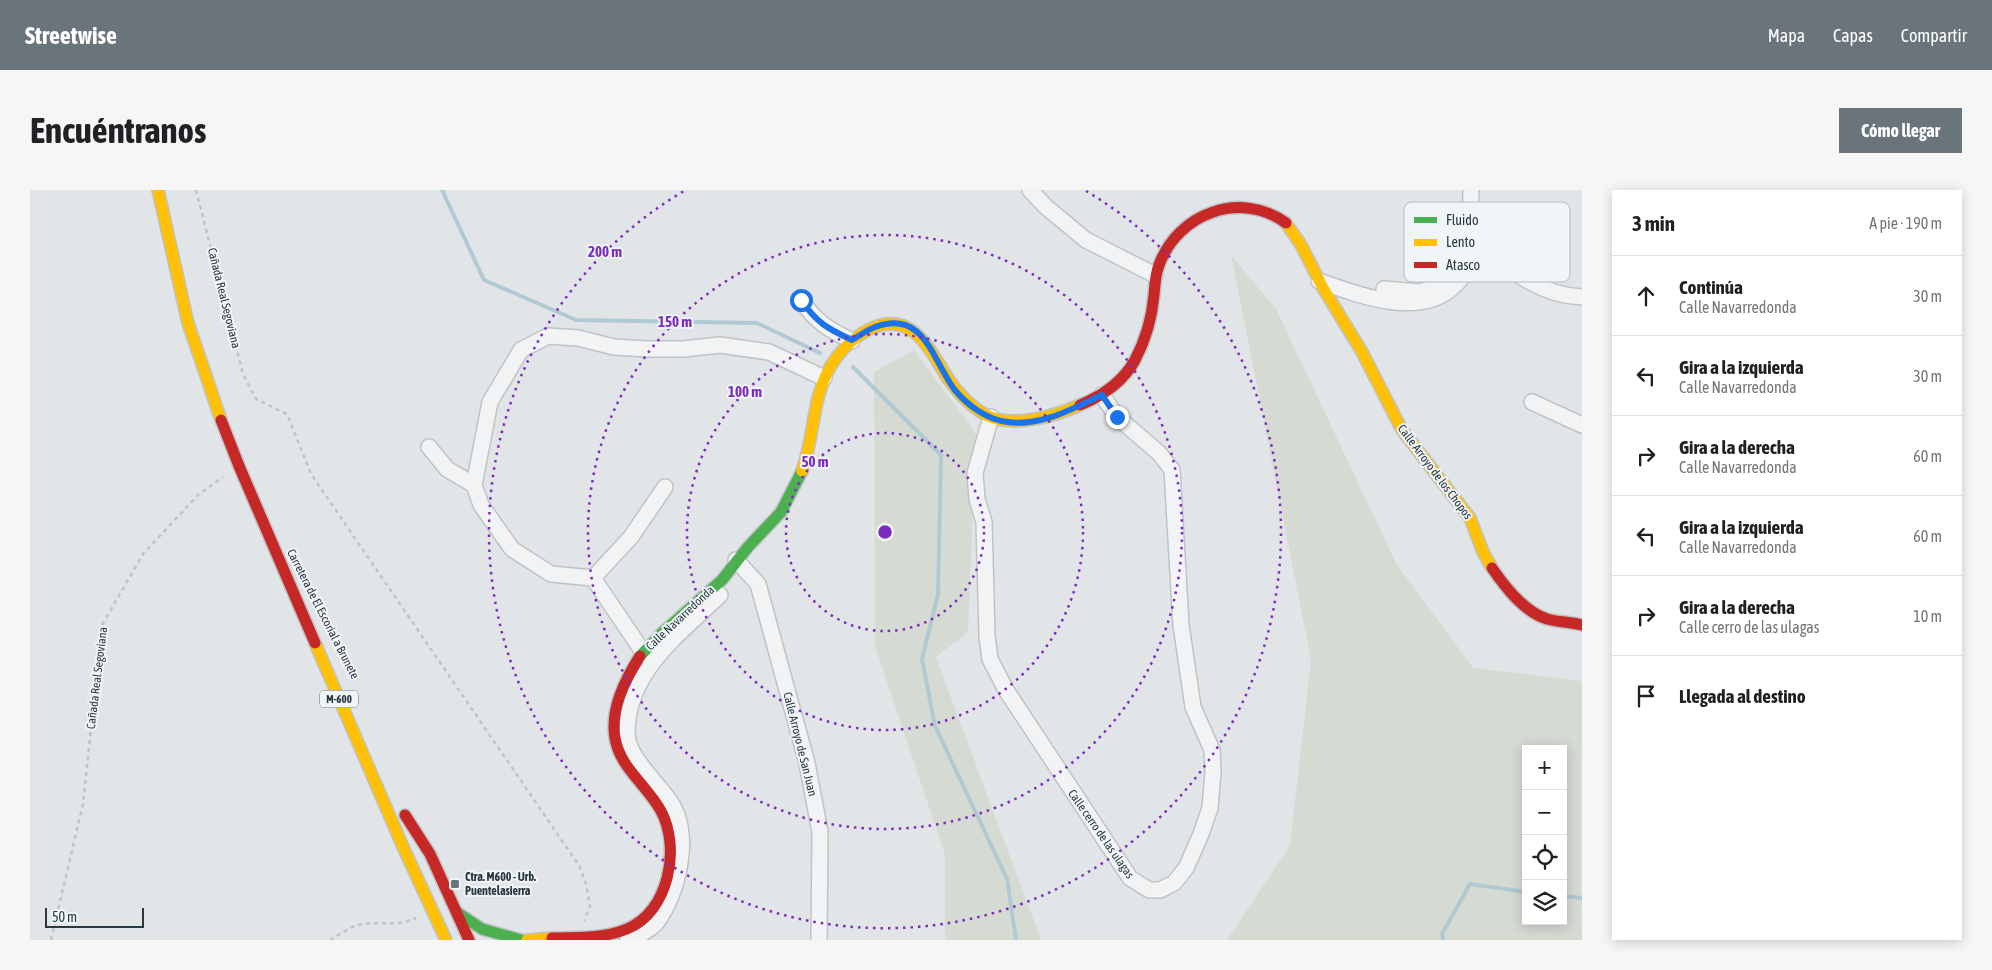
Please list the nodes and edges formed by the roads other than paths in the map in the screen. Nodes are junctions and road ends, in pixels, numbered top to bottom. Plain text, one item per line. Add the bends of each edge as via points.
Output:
1 (158, 190) edge
2 (1030, 190) edge
3 (1155, 275) junction
4 (1319, 281) junction
5 (1458, 282) edge
6 (1530, 282) edge
7 (1582, 297) edge
8 (801, 300) dead end
9 (852, 340) junction
10 (824, 378) junction
11 (1102, 395) junction
12 (1532, 402) dead end
13 (991, 417) junction
14 (1582, 425) edge
15 (429, 447) dead end
16 (474, 485) junction
17 (665, 487) dead end
18 (275, 550) junction
19 (736, 560) junction
20 (593, 578) junction
21 (1582, 624) edge
22 (648, 656) junction
23 (360, 718) dead end
24 (403, 847) junction
25 (458, 912) junction
26 (553, 939) edge
27 (446, 940) edge
28 (454, 940) edge
29 (462, 940) edge
30 (469, 940) edge
31 (521, 940) edge
32 (527, 940) edge
33 (628, 940) edge
34 (819, 940) edge

1 - 18 main road, M-600 via 188,323 239,466
2 - 3 street via 1086,240
3 - 4 main road via 1164,254 1200,212 1235,198 1264,207 1281,218 1296,236
3 - 11 main road via 1148,327 1138,357 1122,378
4 - 5 street via 1363,296 1421,302 1446,294
4 - 21 main road, Calle Arroyo de los Chopos via 1365,358 1403,432 1471,518 1485,556 1510,592 1540,617
6 - 7 street via 1542,289
8 - 9 street via 812,317
9 - 10 main road
9 - 13 main road via 873,327 898,323 910,326 920,333 954,389 967,402
10 - 16 street via 769,352 720,345 683,349 614,347 578,338 548,336 521,350 490,402
10 - 19 main road via 814,412 809,450 798,478 782,510
11 - 13 main road via 1043,419 1008,422
11 - 13 street, Calle cerro de las ulagas via 1117,417 1159,454 1172,470 1182,634 1193,707 1212,750 1210,808 1201,834 1186,868 1174,883 1160,890 1149,890 1130,878 1006,690 990,659 984,522 977,499 975,473
12 - 14 street
15 - 16 street via 447,469
16 - 20 street via 481,505 512,549 551,574
17 - 20 street via 630,537
18 - 23 main road, Carretera de El Escorial a Brunete / M-600
18 - 24 main road, Carretera de El Escorial a Brunete / M-600
19 - 22 street, Calle Navarredonda via 732,583
19 - 34 street, Calle Arroyo de San Juan via 758,584 807,763 820,832
20 - 22 street
22 - 26 main road, Calle Navarredonda via 626,680 616,706 613,735 622,761 660,810 670,834 670,859 664,888 647,915 635,926 616,933
22 - 33 street, Calle Navarredonda via 629,710 626,735 634,756 673,806 681,832 681,862 673,891 656,922 642,934
24 - 27 main road, Carretera de El Escorial a Brunete / M-600
24 - 28 main road via 410,851 420,868
25 - 29 main road via 430,854 403,810
25 - 30 main road
25 - 31 main road via 482,928
26 - 32 main road, Calle Navarredonda

